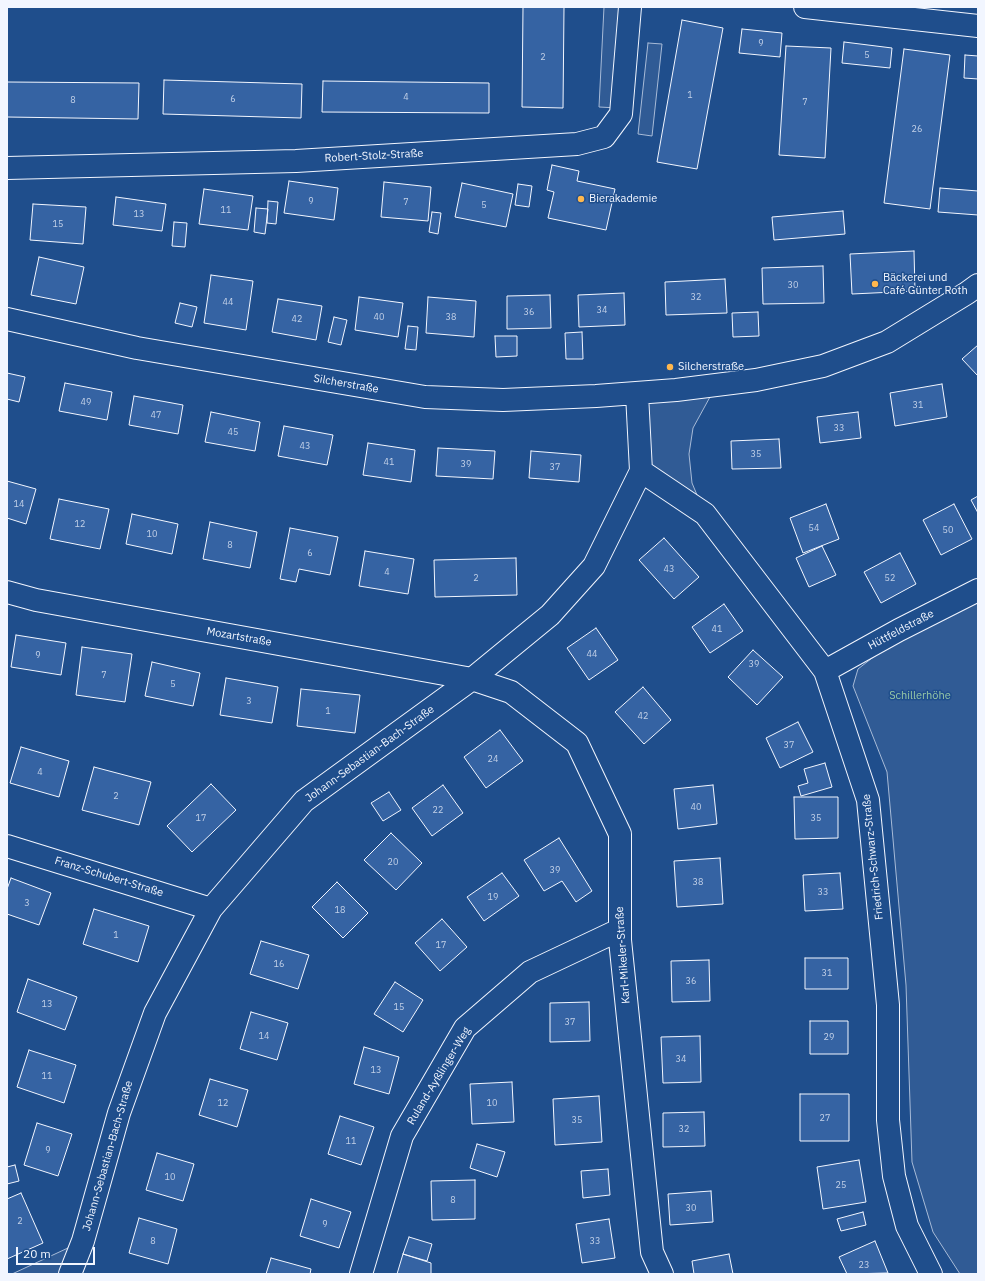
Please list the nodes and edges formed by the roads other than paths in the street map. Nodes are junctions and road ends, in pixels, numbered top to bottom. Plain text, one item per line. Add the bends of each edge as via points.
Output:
1 (630, 7) edge
2 (805, 7) edge
3 (978, 26) edge
4 (7, 168) edge
5 (978, 285) edge
6 (7, 319) edge
7 (637, 394) junction
8 (641, 471) junction
9 (978, 590) edge
10 (7, 592) edge
11 (825, 671) junction
12 (472, 679) junction
13 (7, 846) edge
14 (211, 908) junction
15 (619, 930) junction
16 (70, 1274) edge
17 (360, 1274) edge
18 (662, 1274) edge
19 (930, 1274) edge

1 - 4 street, Robert-Stolz-Straße via 621,114 604,138 577,144 296,161
2 - 3 street
5 - 7 street, Silcherstraße via 887,342 823,366 756,380
6 - 7 street, Silcherstraße via 137,348 425,397 503,400
7 - 8 street
8 - 11 street, Friedrich-Schwarz-Straße via 705,514
8 - 12 street, Johann-Sebastian-Bach-Straße via 594,566 550,615
9 - 11 street, Hüttfeldstraße
10 - 12 street, Mozartstraße via 36,600
11 - 19 street, Friedrich-Schwarz-Straße via 868,800 888,1005 888,1120 894,1176 907,1226
12 - 14 street, Johann-Sebastian-Bach-Straße via 304,801
12 - 15 street, Karl-Mikeler-Straße via 511,692 577,744 620,834
13 - 14 street, Franz-Schubert-Straße
14 - 16 street, Johann-Sebastian-Bach-Straße via 155,1013 119,1113 83,1241
15 - 17 street, Ruland-Ayßlinger-Weg via 530,972 465,1028 402,1136
15 - 18 street, Karl-Mikeler-Straße via 652,1252

